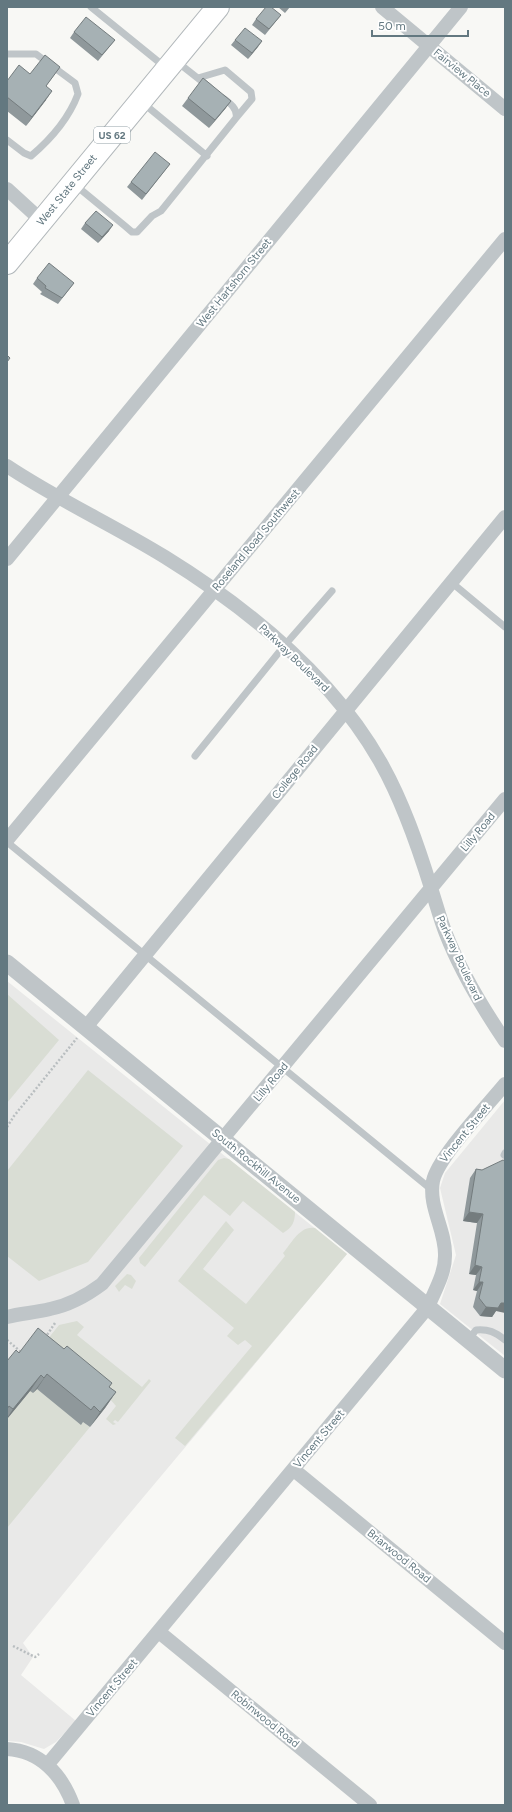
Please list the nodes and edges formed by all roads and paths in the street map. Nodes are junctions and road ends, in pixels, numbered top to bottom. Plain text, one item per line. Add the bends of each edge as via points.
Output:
1 (91, 7) edge
2 (218, 7) edge
3 (382, 7) edge
4 (461, 7) edge
5 (429, 46) junction
6 (8, 55) edge
7 (171, 64) junction
8 (198, 78) junction
9 (140, 101) junction
10 (505, 109) edge
11 (236, 118) junction
12 (7, 140) edge
13 (207, 156) junction
14 (72, 183) junction
15 (8, 193) edge
16 (42, 220) junction
17 (505, 239) edge
18 (7, 263) edge
19 (7, 466) edge
20 (57, 498) junction
21 (505, 517) edge
22 (7, 559) edge
23 (451, 582) junction
24 (214, 590) junction
25 (332, 591) dead end
26 (505, 627) edge
27 (284, 646) junction
28 (345, 710) junction
29 (195, 756) dead end
30 (505, 799) edge
31 (7, 841) edge
32 (431, 888) junction
33 (144, 955) junction
34 (7, 963) edge
35 (86, 1027) junction
36 (505, 1041) edge
37 (283, 1068) junction
38 (505, 1084) edge
39 (7, 1127) edge
40 (224, 1140) junction
41 (432, 1190) junction
42 (428, 1307) junction
43 (7, 1317) edge
44 (55, 1323) dead end
45 (44, 1339) edge
46 (7, 1340) edge
47 (468, 1340) junction
48 (505, 1340) edge
49 (21, 1352) edge
50 (505, 1370) edge
51 (294, 1470) junction
52 (159, 1632) junction
53 (505, 1642) edge
54 (13, 1646) dead end
55 (39, 1654) dead end
56 (7, 1749) edge
57 (48, 1764) junction
58 (73, 1805) edge
59 (370, 1805) edge

1 - 7 lane
2 - 7 highway, West State Street / US 62
3 - 5 street, Fairview Place
4 - 5 street, West Hartshorn Street
5 - 10 street, Fairview Place
5 - 20 street, West Hartshorn Street
6 - 12 lane via 36,54 75,83 78,94 73,107 45,144 32,156
7 - 8 lane
7 - 9 highway, West State Street / US 62
8 - 11 lane via 232,105 237,114
8 - 11 lane via 225,70 251,92 252,99
9 - 13 lane
9 - 14 highway, West State Street / US 62
11 - 13 lane
13 - 14 lane via 161,211 152,216 137,232 132,232
14 - 16 highway, West State Street / US 62
15 - 16 street
16 - 18 highway, West State Street / US 62
17 - 24 street, Roseland Road Southwest
19 - 20 street, Parkway Boulevard
20 - 22 street, West Hartshorn Street
20 - 24 street, Parkway Boulevard via 164,556
21 - 23 street, College Road
23 - 26 lane
23 - 28 street, College Road
24 - 27 street, Parkway Boulevard
24 - 31 street, Roseland Road Southwest
25 - 27 lane
27 - 28 street, Parkway Boulevard via 323,682
27 - 29 lane
28 - 32 street, Parkway Boulevard via 374,751 400,800
28 - 33 street, College Road
30 - 32 street, Lilly Road
31 - 33 lane
32 - 36 street, Parkway Boulevard via 446,935 467,979
32 - 37 street, Lilly Road
33 - 35 street, College Road
33 - 37 lane
34 - 35 street, South Rockhill Avenue
35 - 39 path
35 - 40 street, South Rockhill Avenue
37 - 40 street, Lilly Road
37 - 41 lane
38 - 41 street, Vincent Street via 439,1165
40 - 42 street, South Rockhill Avenue
40 - 43 street, Lilly Road via 102,1284 83,1298 69,1304
41 - 42 street, Vincent Street via 445,1256 442,1276
42 - 47 street, South Rockhill Avenue
42 - 51 street, Vincent Street
44 - 45 path
46 - 49 path
47 - 48 lane via 476,1330 485,1329 492,1330
47 - 50 street, South Rockhill Avenue
51 - 52 street, Vincent Street
51 - 53 street, Briarwood Road
52 - 57 street, Vincent Street
52 - 59 street, Robinwood Road
54 - 55 path via 35,1657
56 - 57 street via 25,1753
57 - 58 street via 62,1780

